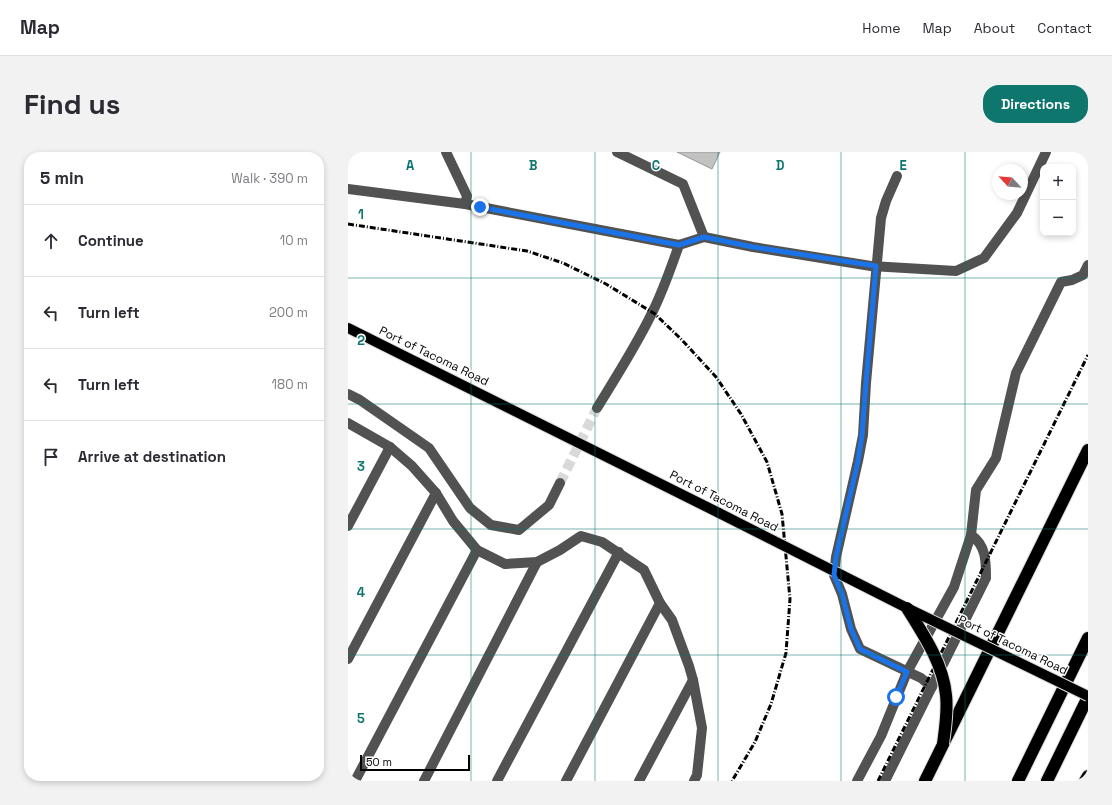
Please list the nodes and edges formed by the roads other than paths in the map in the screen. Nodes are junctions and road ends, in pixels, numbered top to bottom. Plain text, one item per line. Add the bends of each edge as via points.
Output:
1 (446, 152) edge
2 (617, 152) edge
3 (1046, 152) edge
4 (897, 176) dead end
5 (348, 189) edge
6 (465, 204) junction
7 (704, 237) junction
8 (679, 245) junction
9 (1088, 264) edge
10 (876, 266) junction
11 (348, 328) edge
12 (348, 394) edge
13 (597, 408) tunnel mouth
14 (348, 423) edge
15 (390, 447) junction
16 (1088, 450) edge
17 (560, 483) tunnel mouth
18 (436, 493) junction
19 (348, 526) edge
20 (971, 535) junction
21 (477, 550) junction
22 (619, 552) junction
23 (537, 562) junction
24 (660, 603) junction
25 (907, 608) junction
26 (1088, 638) edge
27 (990, 649) junction
28 (348, 659) edge
29 (907, 672) junction
30 (693, 680) junction
31 (932, 686) junction
32 (1088, 697) edge
33 (943, 744) junction
34 (1088, 776) edge
35 (355, 781) edge
36 (424, 781) edge
37 (496, 781) edge
38 (566, 781) edge
39 (639, 781) edge
40 (694, 781) edge
41 (857, 781) edge
42 (885, 781) edge
43 (925, 781) edge
44 (1018, 781) edge
45 (1047, 781) edge
46 (1085, 781) edge

1 - 6 lane via 467,196
2 - 7 lane via 683,184
3 - 10 lane via 1017,213 984,258 956,271
4 - 10 lane via 881,218
5 - 6 lane
6 - 8 lane
7 - 8 lane
7 - 10 lane
8 - 13 lane via 652,313
9 - 20 lane via 1083,275 1061,282 1016,373 996,458 976,490
10 - 29 lane via 862,435 834,575 860,649
11 - 25 main road, Port of Tacoma Road, bridge
12 - 17 lane via 429,448 470,508 491,525 519,530 549,505
14 - 15 lane
15 - 18 lane via 412,466
15 - 19 lane
16 - 27 highway
18 - 21 lane via 453,521
18 - 28 lane
20 - 29 lane via 954,587
20 - 31 lane via 978,540 982,548 986,561 986,578
21 - 23 lane via 506,564
21 - 35 lane
22 - 23 lane via 602,542 581,536
22 - 24 lane via 644,570
22 - 37 lane
23 - 36 lane
24 - 30 lane via 672,620
24 - 38 lane
25 - 27 main road, Port of Tacoma Road, bridge
25 - 33 highway, bridge via 927,639 941,672 947,716
26 - 44 highway
27 - 32 main road, Port of Tacoma Road, bridge
27 - 33 highway, bridge
29 - 31 lane
29 - 41 lane via 881,736
30 - 39 lane
30 - 40 lane via 702,728 697,775
31 - 42 lane
32 - 45 highway
33 - 43 highway
34 - 46 highway

